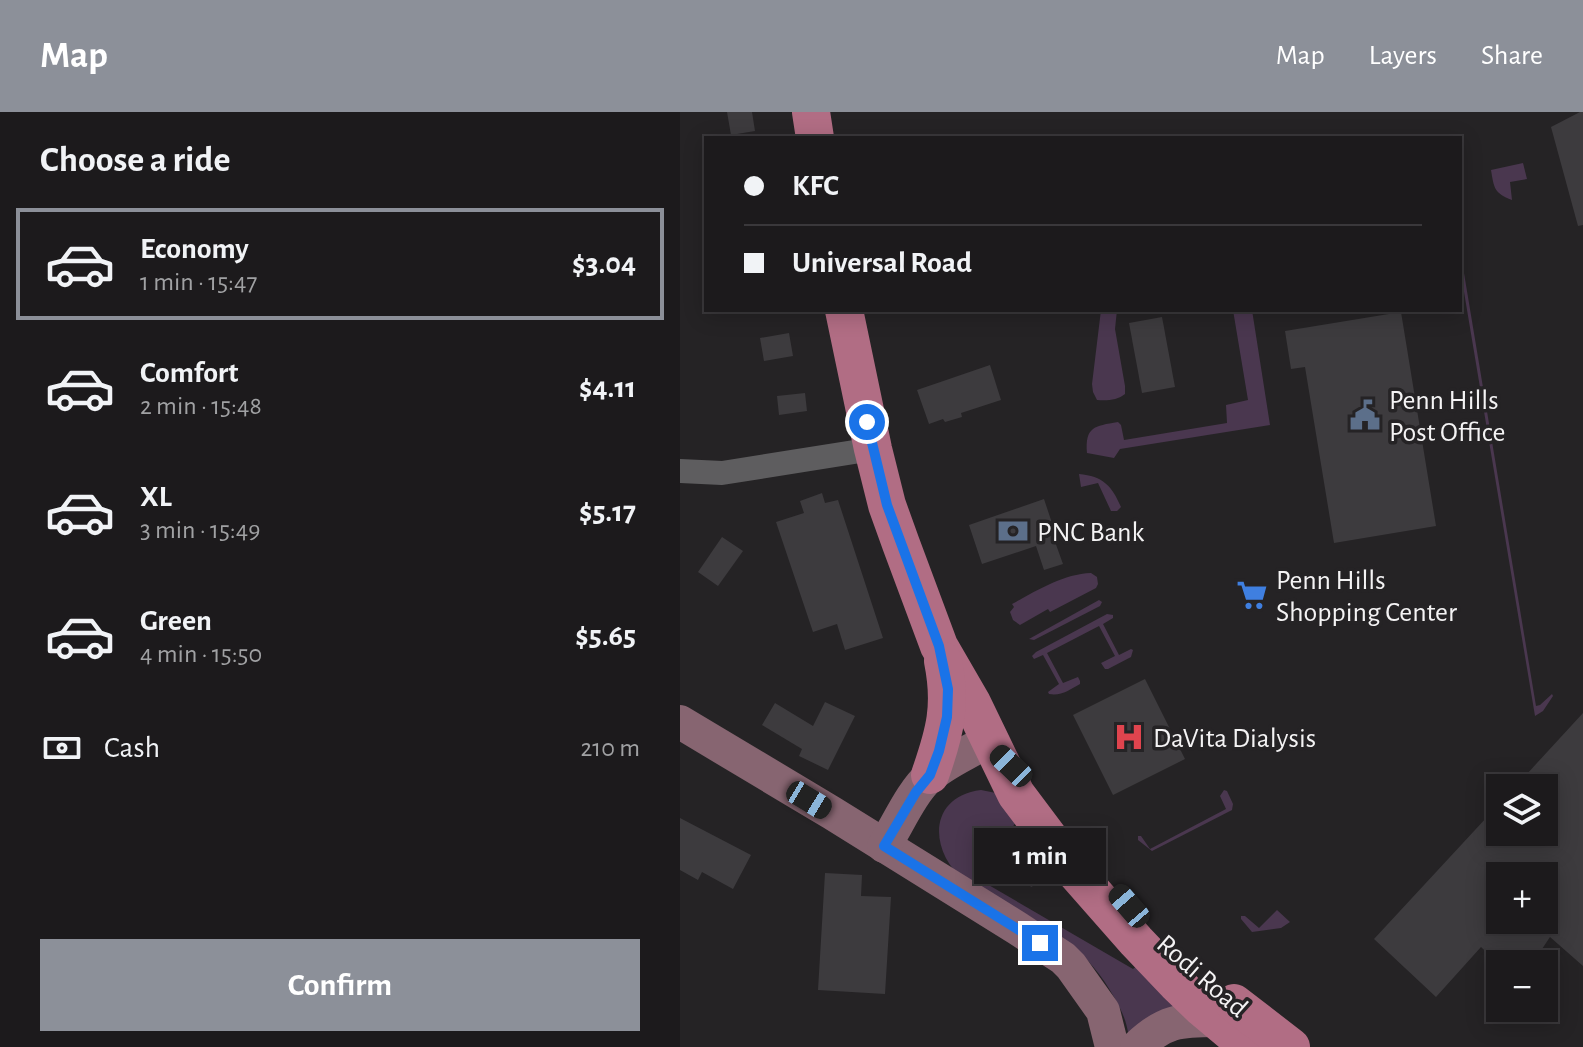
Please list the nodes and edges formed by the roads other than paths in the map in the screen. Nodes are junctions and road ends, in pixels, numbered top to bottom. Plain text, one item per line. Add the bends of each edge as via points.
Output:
1 (811, 112) edge
2 (815, 136) edge
3 (844, 312) edge
4 (873, 449) junction
5 (680, 471) edge
6 (939, 646) junction
7 (680, 722) edge
8 (993, 746) junction
9 (930, 775) junction
10 (891, 850) junction
11 (1216, 1020) junction
12 (1112, 1047) edge
13 (1137, 1047) edge
14 (1250, 1047) edge
15 (1291, 1047) edge

1 - 2 main road
3 - 4 main road, Rodi Road
4 - 5 street via 722,473
4 - 6 main road, Rodi Road via 887,505
6 - 8 main road, Rodi Road
6 - 9 main road via 948,702
7 - 10 street
8 - 9 street
8 - 10 street via 930,804 916,830
8 - 11 main road, Rodi Road via 1016,794 1070,866
8 - 15 main road, Rodi Road via 1148,927 1191,969
9 - 10 street via 916,792
10 - 12 street via 1071,966 1103,1011
11 - 13 street via 1172,1022
11 - 14 main road, Rodi Road

